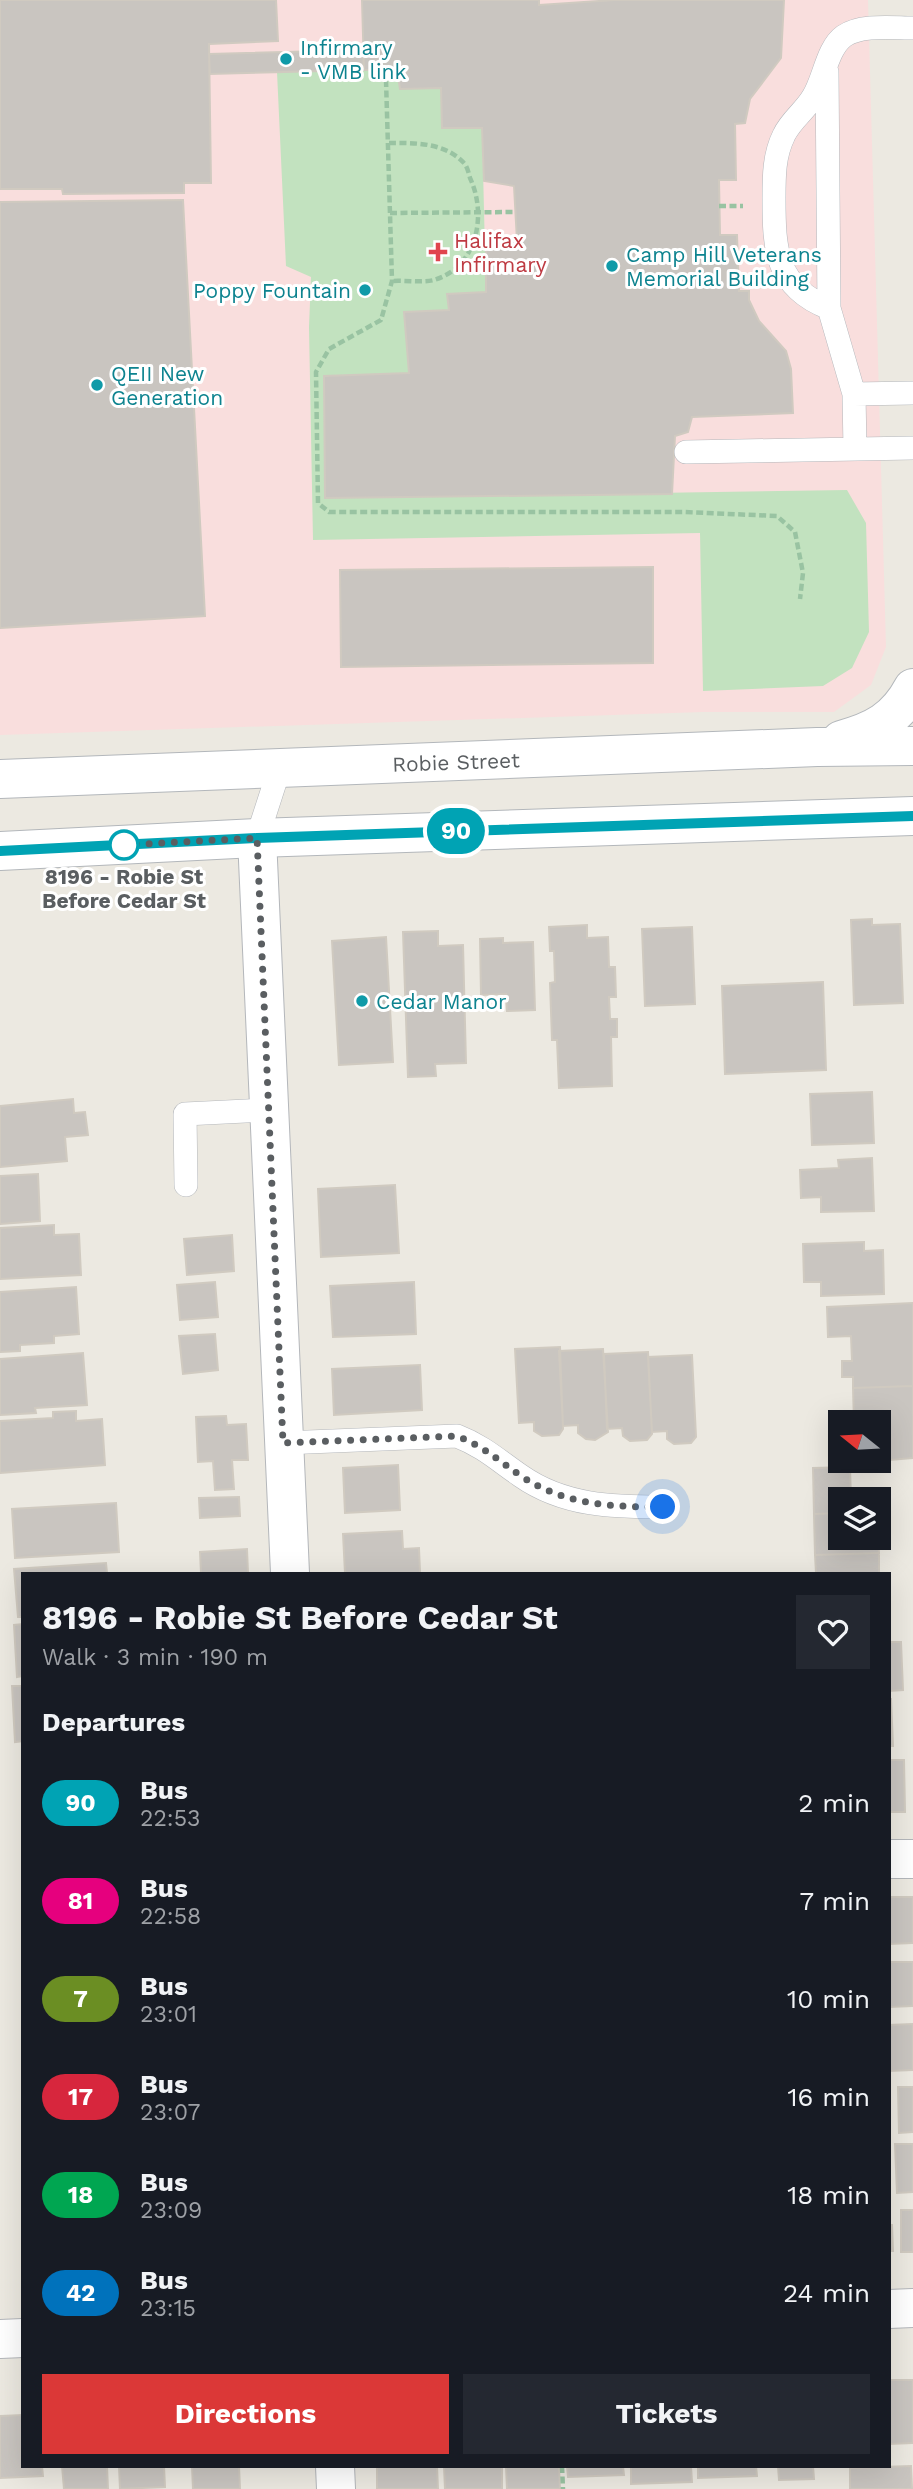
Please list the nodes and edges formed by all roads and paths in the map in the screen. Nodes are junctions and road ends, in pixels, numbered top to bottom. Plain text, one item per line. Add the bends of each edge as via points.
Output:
1 (913, 28) edge
2 (827, 69) junction
3 (386, 80) dead end
4 (389, 143) junction
5 (478, 212) junction
6 (515, 212) dead end
7 (390, 213) junction
8 (392, 281) junction
9 (829, 308) junction
10 (913, 393) edge
11 (854, 394) junction
12 (913, 448) edge
13 (855, 449) junction
14 (686, 452) dead end
15 (800, 599) dead end
16 (913, 688) edge
17 (913, 746) edge
18 (817, 747) junction
19 (279, 770) junction
20 (0, 779) edge
21 (913, 816) edge
22 (257, 838) junction
23 (0, 851) edge
24 (267, 1110) junction
25 (186, 1185) dead end
26 (283, 1443) junction
27 (663, 1507) dead end
28 (289, 1572) edge
29 (913, 1858) edge
30 (891, 1859) edge
31 (913, 2308) edge
32 (891, 2309) edge
33 (21, 2338) edge
34 (0, 2339) edge
35 (335, 2468) edge
36 (562, 2468) edge
37 (336, 2489) edge
38 (563, 2489) edge

1 - 2 lane via 846,34 836,44
2 - 9 lane
2 - 9 lane via 813,99 789,125 779,146 774,206 775,247 786,274 815,303
3 - 4 path
4 - 5 path via 431,143 464,163 477,192
4 - 7 path
5 - 6 path
5 - 7 path
5 - 8 path via 477,236 464,262 435,280
7 - 8 path
8 - 15 path via 381,320 329,349 316,372 318,503 329,512 777,516 795,532 803,573
9 - 11 lane
10 - 11 lane
11 - 13 lane
12 - 13 lane
13 - 14 lane
16 - 18 main road via 904,704 873,732
17 - 18 main road, Robie Street
18 - 19 main road, Robie Street
19 - 20 main road, Robie Street
19 - 22 lane
21 - 22 main road
22 - 23 main road
22 - 24 main road
24 - 25 lane via 185,1114
24 - 26 main road
26 - 27 lane via 457,1436 481,1445 523,1478 564,1499 619,1507
26 - 28 main road
29 - 30 main road
31 - 32 main road
33 - 34 main road
35 - 37 main road
36 - 38 path

